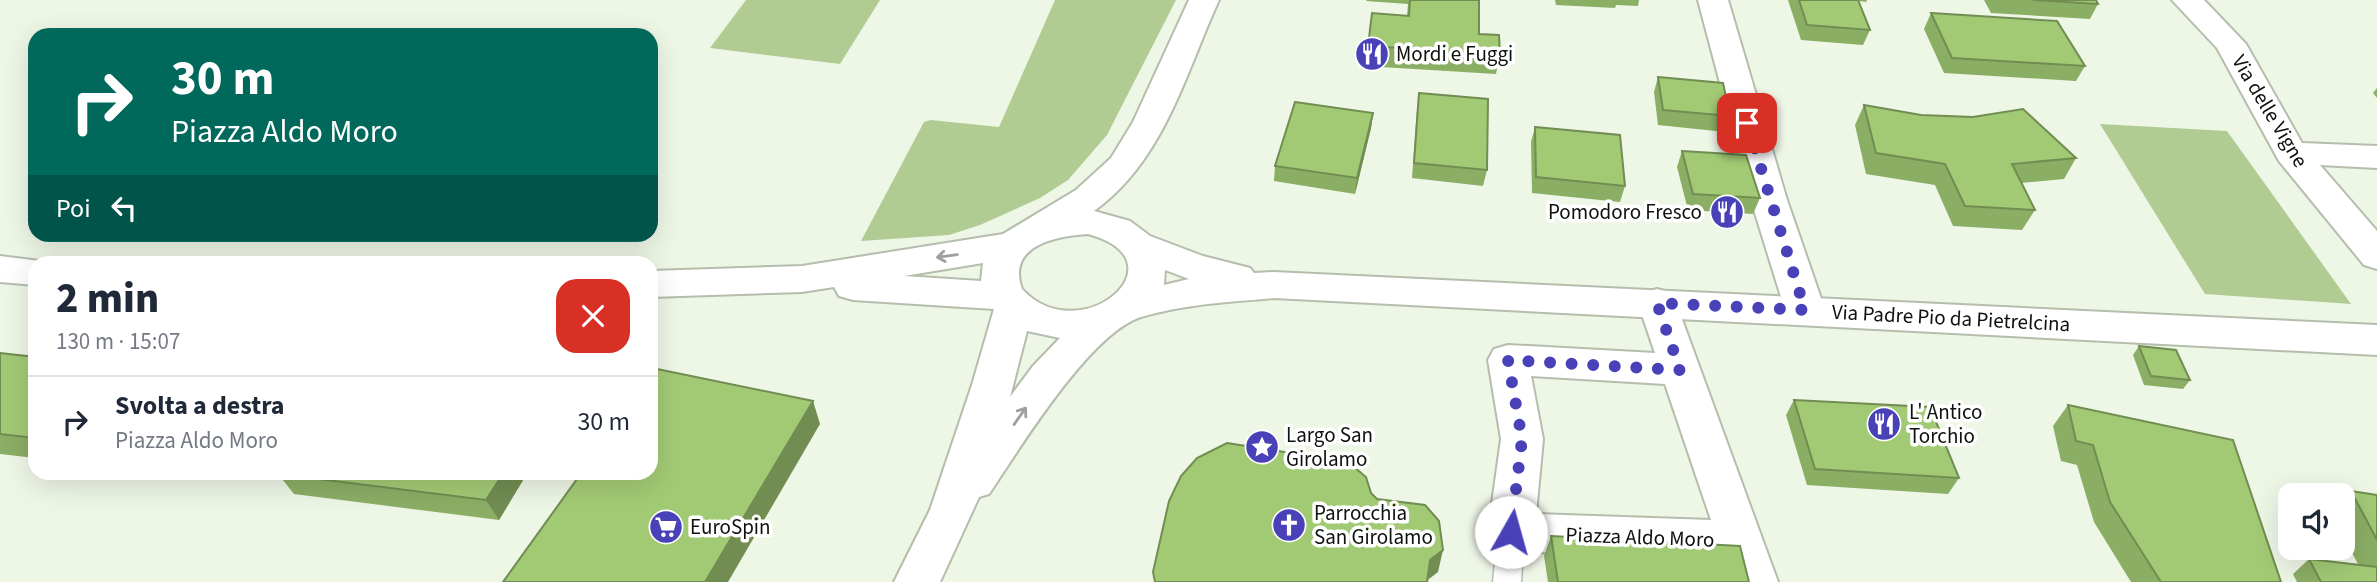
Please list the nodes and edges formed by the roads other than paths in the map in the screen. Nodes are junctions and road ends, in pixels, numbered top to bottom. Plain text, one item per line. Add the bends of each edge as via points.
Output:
1 (1204, 0) edge
2 (1713, 0) edge
3 (2187, 0) edge
4 (2291, 153) junction
5 (1134, 154) junction
6 (2377, 157) edge
7 (1050, 224) junction
8 (1136, 241) junction
9 (1014, 245) junction
10 (2377, 256) edge
11 (0, 269) edge
12 (28, 271) edge
13 (802, 279) junction
14 (658, 284) edge
15 (1274, 285) junction
16 (1010, 301) junction
17 (1657, 303) junction
18 (1805, 310) junction
19 (1114, 313) junction
20 (2377, 340) edge
21 (1680, 370) junction
22 (952, 511) junction
23 (1511, 532) junction
24 (1738, 540) junction
25 (917, 582) edge
26 (1507, 582) edge
27 (1755, 582) edge

1 - 5 street
2 - 18 street
3 - 4 street, Via delle Vigne via 2230,44
4 - 6 street
4 - 10 street, Via delle Vigne
5 - 7 street via 1108,182
5 - 8 street
7 - 8 street via 1094,222
7 - 9 street
8 - 15 street, Via Padre Pio da Pietrelcina via 1195,268
8 - 19 street via 1149,265 1148,276 1144,287
9 -> 13 street
9 - 16 street via 1001,264 1001,286
11 - 12 street
13 - 14 street
13 - 16 street via 870,288 973,292
15 - 17 street, Via Padre Pio da Pietrelcina
15 - 19 street, Via Padre Pio da Pietrelcina via 1199,291
16 - 19 street via 1024,314 1052,323 1084,323
16 - 22 street via 993,385
17 - 18 street, Via Padre Pio da Pietrelcina
17 - 21 street
18 - 20 street, Via Padre Pio da Pietrelcina
22 -> 19 street via 1047,377
21 - 23 street via 1508,360 1522,439
21 - 24 street
22 - 25 street
23 - 24 street, Piazza Aldo Moro
23 - 26 lane
24 - 27 street

